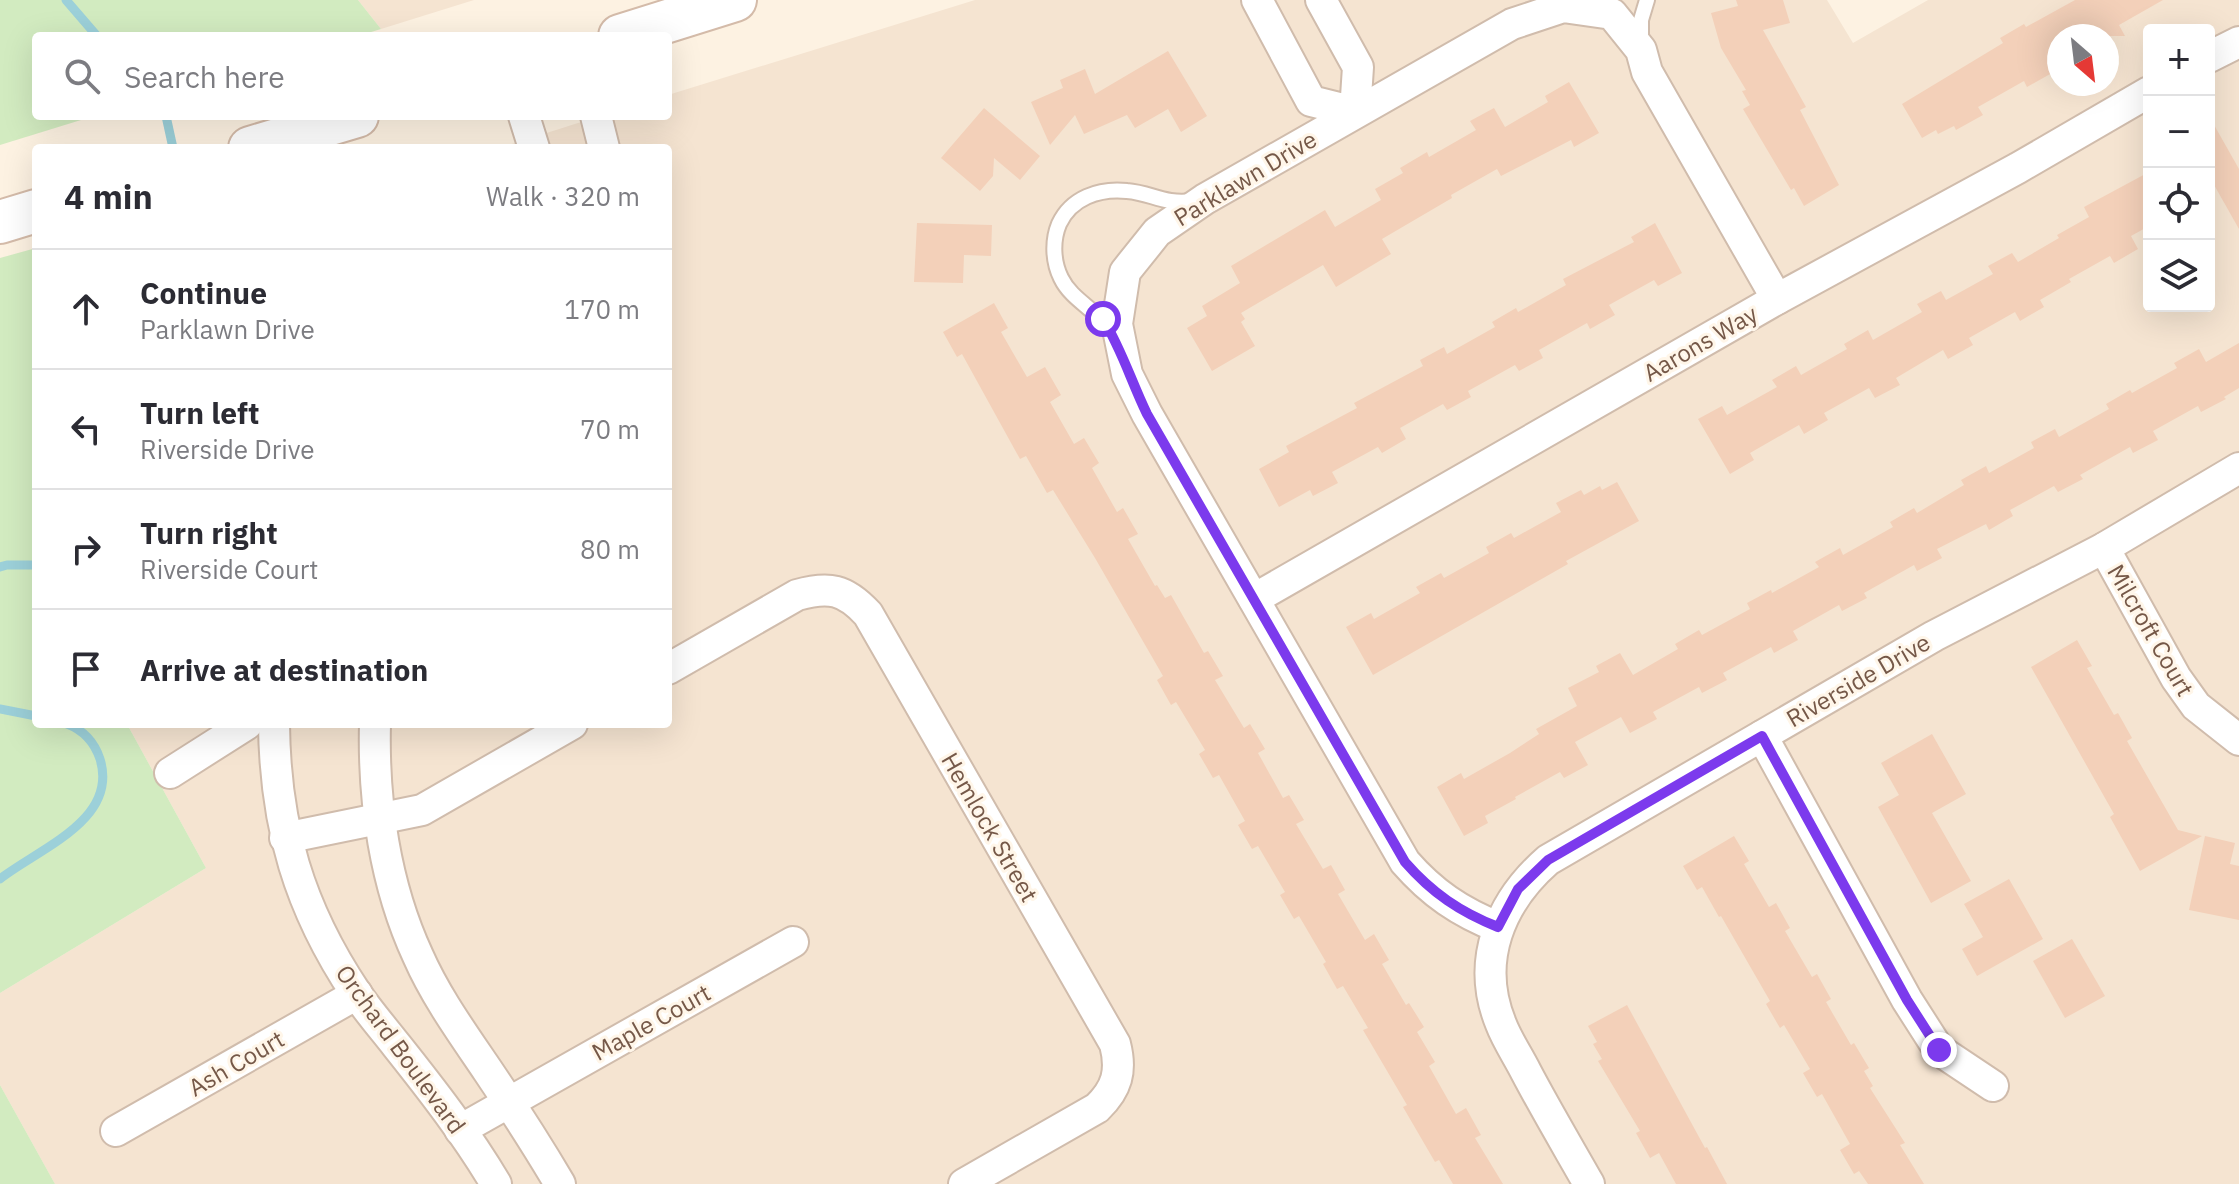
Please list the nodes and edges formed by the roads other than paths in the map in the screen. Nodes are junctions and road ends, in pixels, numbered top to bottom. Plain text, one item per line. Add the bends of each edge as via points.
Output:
1 (735, 0) edge
2 (1257, 0) edge
3 (1321, 0) edge
4 (1535, 0) edge
5 (1647, 0) edge
6 (1512, 24) junction
7 (633, 32) edge
8 (2239, 42) edge
9 (1641, 50) junction
10 (2215, 54) edge
11 (2143, 95) edge
12 (1355, 112) junction
13 (344, 120) edge
14 (525, 120) edge
15 (597, 120) edge
16 (263, 144) edge
17 (533, 144) edge
18 (603, 144) edge
19 (1205, 199) junction
20 (32, 212) edge
21 (0, 222) edge
22 (1777, 299) junction
23 (1122, 350) junction
24 (2239, 468) edge
25 (2104, 548) junction
26 (1254, 599) junction
27 (672, 667) edge
28 (241, 728) edge
29 (274, 728) edge
30 (375, 728) edge
31 (565, 728) edge
32 (1762, 736) junction
33 (2239, 740) edge
34 (170, 773) dead end
35 (380, 818) junction
36 (285, 838) junction
37 (1498, 927) junction
38 (793, 942) dead end
39 (357, 994) junction
40 (1993, 1086) dead end
41 (509, 1102) junction
42 (460, 1130) junction
43 (116, 1131) dead end
44 (496, 1184) edge
45 (560, 1184) edge
46 (964, 1184) edge
47 (1589, 1184) edge

1 - 7 main road
2 - 12 street via 1311,101
3 - 12 street via 1358,67
4 - 6 lane
5 - 9 lane
6 - 9 street, Parklawn Drive via 1563,7 1612,14
6 - 12 street, Parklawn Drive
8 - 10 street
9 - 22 street, Parklawn Drive via 1647,72
11 - 22 street, Aarons Way
12 - 19 street, Parklawn Drive
13 - 16 main road
14 - 17 street
15 - 18 street
19 - 23 street, Parklawn Drive via 1157,232 1125,272 1117,324
19 - 23 lane via 1180,203 1105,191 1083,198 1059,225 1055,253 1062,280 1103,319
20 - 21 main road
22 - 26 street, Aarons Way
23 - 26 street, Parklawn Drive via 1127,374 1147,414
24 - 25 street, Riverside Drive
25 - 32 street, Riverside Drive via 1934,636
25 - 33 street, Milcroft Court via 2176,678 2196,706
26 - 37 street, Parklawn Drive via 1405,862 1444,901
27 - 46 street, Hemlock Street via 797,595 818,589 856,601 876,627 1107,1031 1119,1061 1109,1097
28 - 34 street
29 - 36 street, Orchard Boulevard
30 - 35 street
31 - 35 street via 422,810
32 - 37 street, Riverside Drive via 1548,860 1518,889
32 - 40 street via 1939,1050
35 - 36 street
35 - 41 street via 397,900 417,956 445,1008
36 - 39 street, Orchard Boulevard via 314,919
37 - 47 street, Riverside Drive via 1491,982 1501,1025
38 - 41 street, Maple Court
39 - 42 street, Orchard Boulevard
39 - 43 street, Ash Court
41 - 42 street, Maple Court
41 - 45 street
42 - 44 street, Orchard Boulevard

